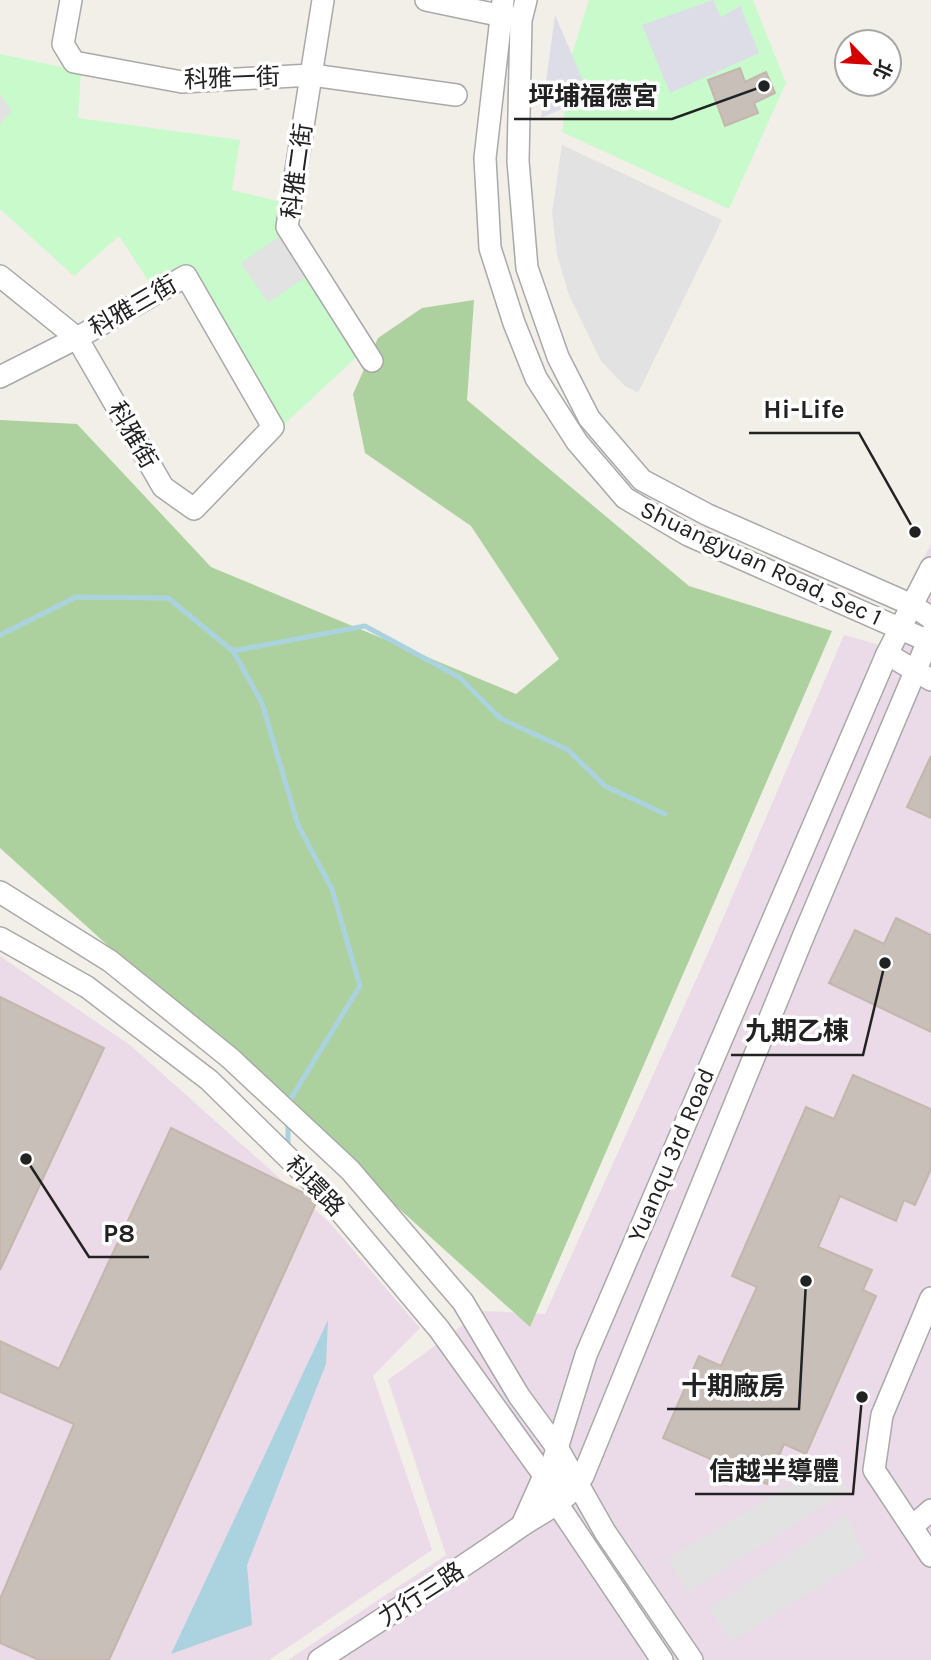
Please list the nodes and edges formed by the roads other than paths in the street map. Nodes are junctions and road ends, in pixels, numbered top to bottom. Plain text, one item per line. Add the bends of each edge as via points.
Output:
1 (71, 0) edge
2 (323, 0) edge
3 (426, 0) edge
4 (501, 8) edge
5 (524, 10) edge
6 (312, 75) junction
7 (456, 95) dead end
8 (0, 276) edge
9 (77, 338) junction
10 (372, 360) dead end
11 (0, 377) edge
12 (273, 427) joint
13 (931, 568) edge
14 (912, 605) junction
15 (931, 618) edge
16 (900, 628) junction
17 (930, 638) edge
18 (887, 654) junction
19 (923, 676) edge
20 (0, 892) edge
21 (0, 939) edge
22 (931, 1298) edge
23 (524, 1404) junction
24 (569, 1404) junction
25 (551, 1460) junction
26 (577, 1486) junction
27 (558, 1505) junction
28 (931, 1510) edge
29 (522, 1525) junction
30 (912, 1527) junction
31 (931, 1556) edge
32 (319, 1660) edge
33 (662, 1660) edge
34 (692, 1660) edge

1 - 6 street, 科雅一街 via 63,44 74,62 182,82
2 - 6 street, 科雅二街
3 - 4 street
4 - 5 street
4 - 16 street, Shuangyuan Road, Sec 1 via 485,159 490,248 536,378 577,442 625,498 688,534
5 - 14 street, Shuangyuan Road, Sec 1 via 518,161 527,268 558,357 589,418 642,480 708,515
6 - 7 street, 科雅一街
6 - 10 street, 科雅二街 via 287,226
8 - 9 street, 科雅街
9 - 11 street, 科雅三街
9 - 12 street, 科雅三街 via 186,276
9 - 12 street, 科雅街 via 163,488 194,509
13 - 14 street, Yuanqu 3rd Road
14 - 15 street, Shuangyuan Road, Sec 1
14 - 16 street, Yuanqu 3rd Road
16 - 17 street, Shuangyuan Road, Sec 1
16 - 18 street, Yuanqu 3rd Road
17 - 19 street, Yuanqu 3rd Road
18 - 19 street
18 - 24 street, Yuanqu 3rd Road
19 - 26 street, Yuanqu 3rd Road via 798,950 593,1458
20 - 23 street, 科環路 via 110,961 230,1058 350,1170 463,1302
21 - 25 street, 科環路 via 87,987 209,1080 328,1198
22 - 30 street via 882,1415 874,1470
23 - 24 street via 553,1417
23 - 25 street, 科環路
24 - 25 street, Yuanqu 3rd Road
25 - 26 street, 科環路
25 - 27 street, 科環路
25 - 29 street
26 - 27 street, 力行三路
26 - 34 street
27 - 29 street, 力行三路
27 - 33 street
28 - 30 street
29 - 32 street, 力行三路
30 - 31 street

